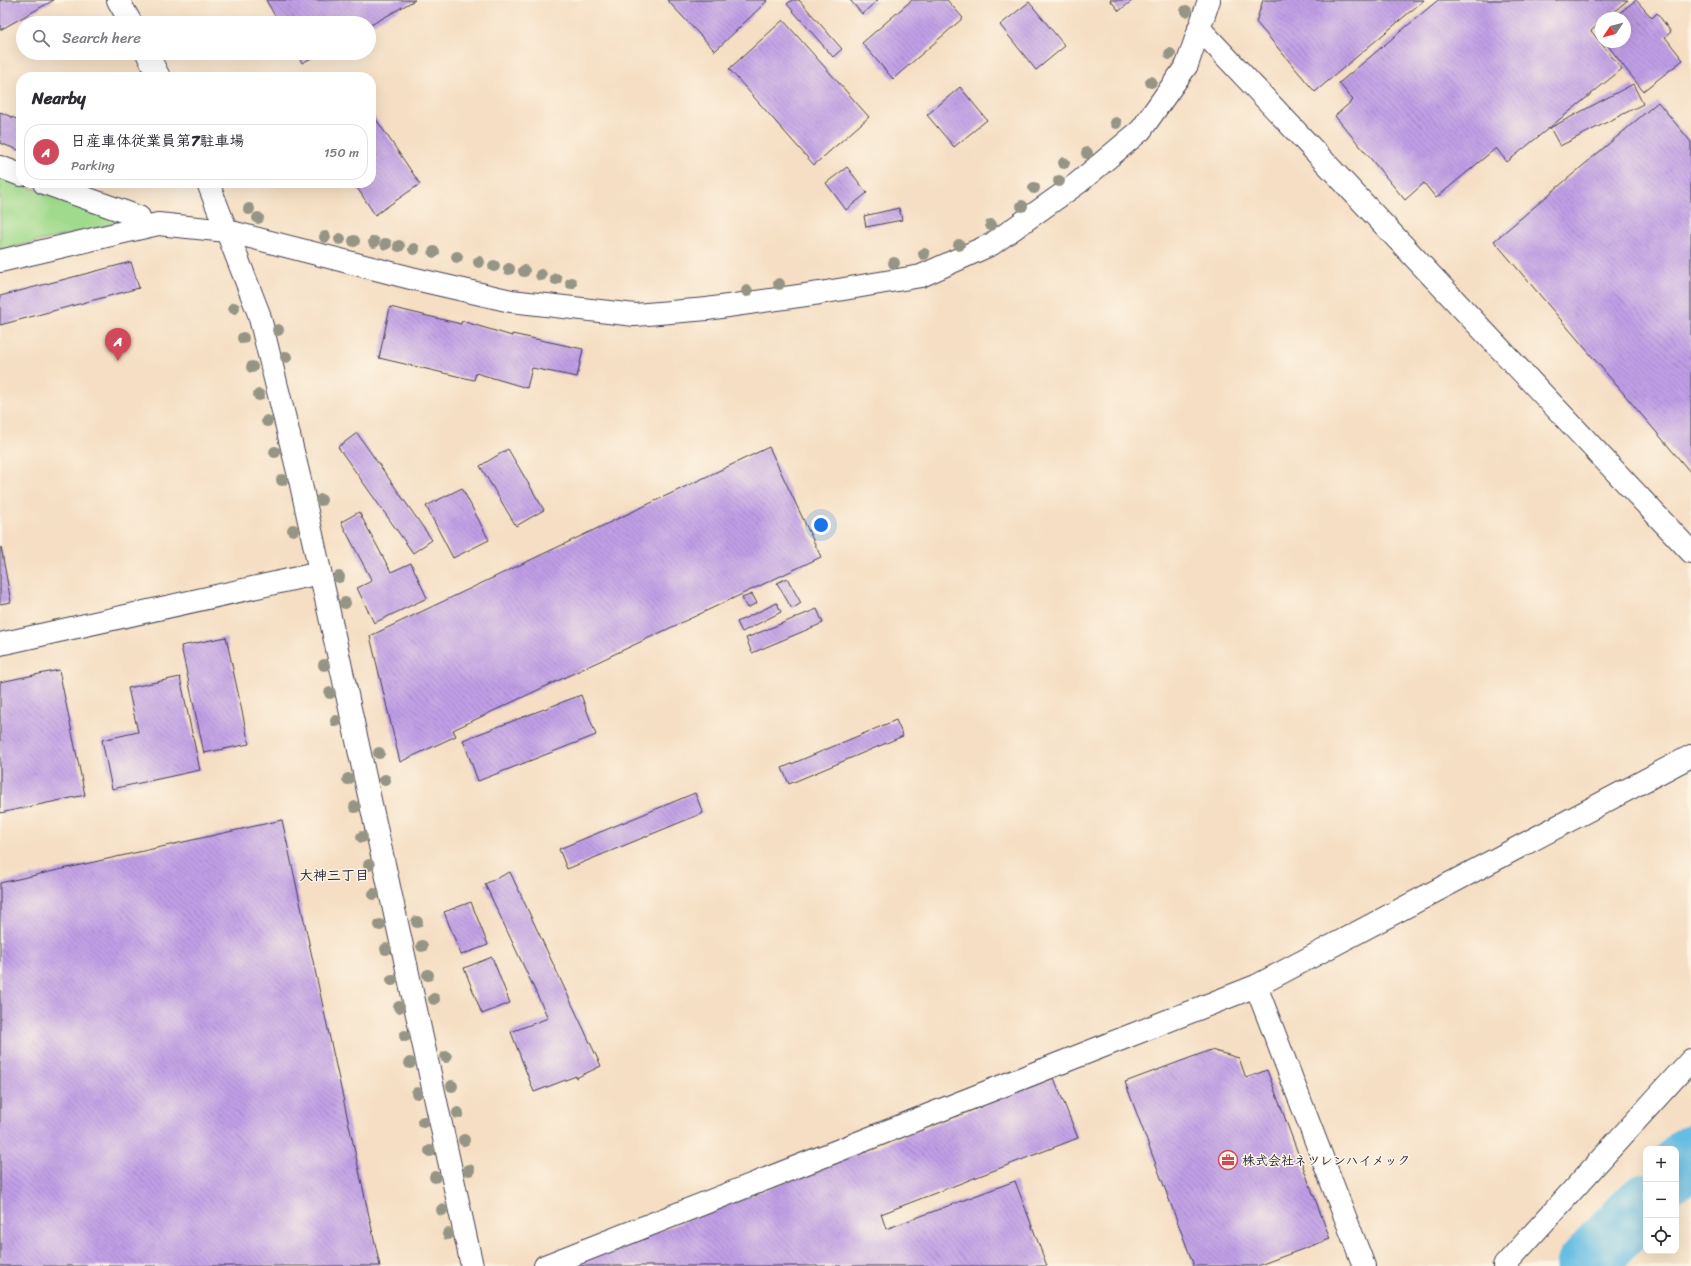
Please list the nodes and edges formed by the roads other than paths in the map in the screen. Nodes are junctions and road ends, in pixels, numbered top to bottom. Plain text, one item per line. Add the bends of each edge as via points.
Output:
1 (118, 0) edge
2 (1209, 0) edge
3 (127, 16) edge
4 (1199, 28) junction
5 (150, 60) edge
6 (156, 72) edge
7 (0, 167) edge
8 (16, 173) edge
9 (58, 188) edge
10 (210, 188) edge
11 (149, 221) junction
12 (226, 231) junction
13 (0, 261) edge
14 (1691, 552) edge
15 (320, 573) junction
16 (0, 644) edge
17 (1691, 756) edge
18 (1256, 986) junction
19 (1691, 1060) edge
20 (472, 1266) edge
21 (545, 1266) edge
22 (1364, 1266) edge
23 (1504, 1266) edge

1 - 3 street
2 - 4 street
4 - 12 street via 1187,65 1141,130 1078,183 992,244 922,276 707,309 635,315 510,301
4 - 14 street
5 - 6 street
7 - 8 street
9 - 11 street
10 - 12 street
11 - 12 street
11 - 13 street
12 - 15 street via 259,314
15 - 16 street
15 - 20 street
17 - 18 street
18 - 21 street
18 - 22 street
19 - 23 street

